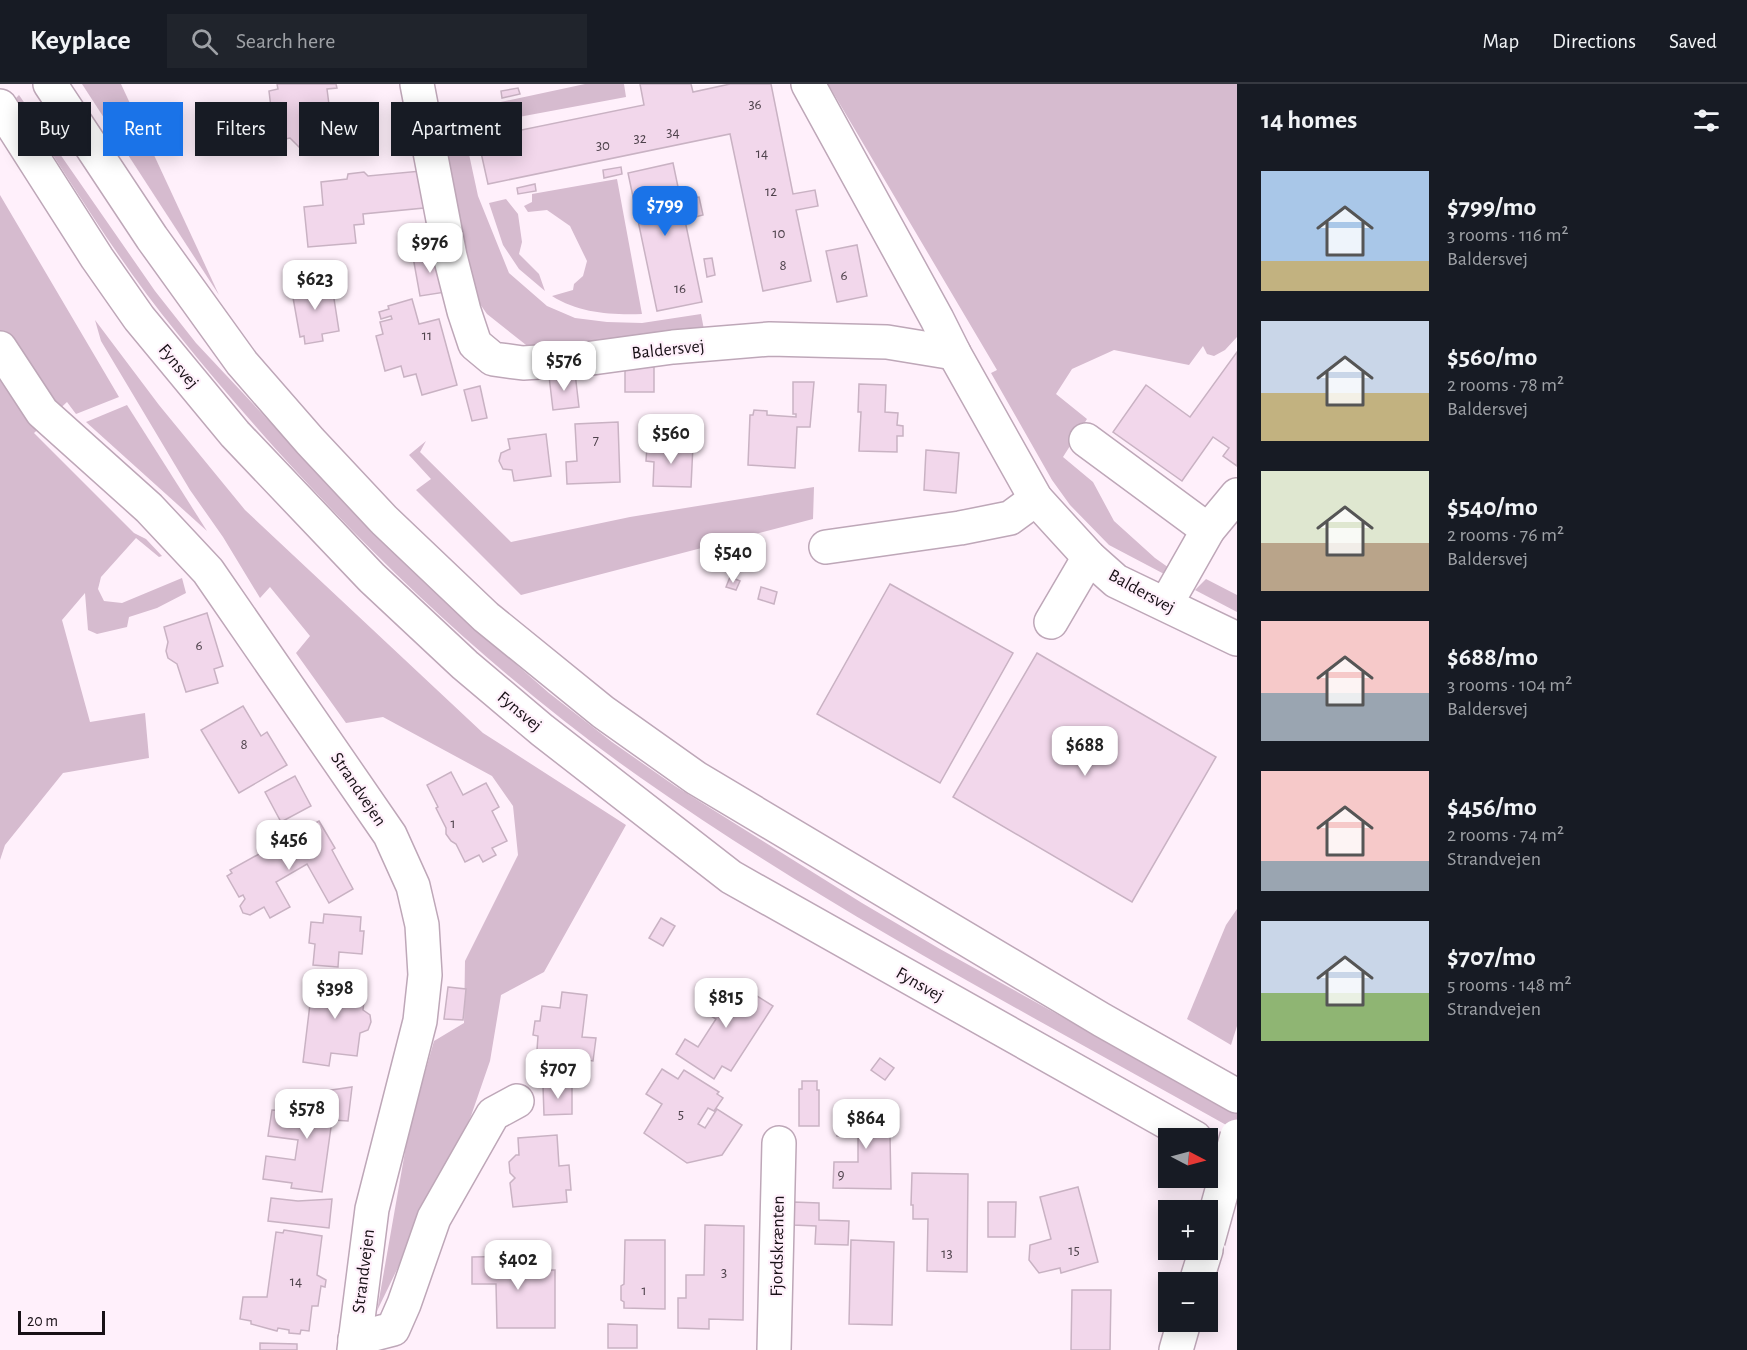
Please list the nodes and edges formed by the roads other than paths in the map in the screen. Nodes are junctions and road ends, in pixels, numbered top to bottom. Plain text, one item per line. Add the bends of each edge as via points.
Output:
1 (50, 84) edge
2 (417, 84) edge
3 (808, 84) edge
4 (0, 106) edge
5 (0, 348) edge
6 (954, 353) junction
7 (1086, 440) dead end
8 (1237, 495) edge
9 (1036, 499) junction
10 (1208, 530) junction
11 (826, 547) dead end
12 (1089, 557) junction
13 (1166, 604) junction
14 (1051, 622) dead end
15 (1237, 639) edge
16 (1237, 1096) edge
17 (517, 1101) dead end
18 (1177, 1128) edge
19 (1237, 1136) edge
20 (779, 1143) dead end
21 (1218, 1152) edge
22 (1237, 1162) edge
23 (1218, 1205) edge
24 (1181, 1332) edge
25 (354, 1344) edge
26 (774, 1350) edge
27 (1176, 1350) edge

1 - 16 street via 152,238 242,363 384,520 486,617 603,712 696,778
2 - 6 street, Baldersvej via 464,311 475,344 493,359 523,363 585,359 770,339 887,342
3 - 6 street, Baldersvej
4 - 18 street, Fynsvej via 139,318 235,434 372,578 465,665 731,877
5 - 25 street, Strandvejen via 42,412 148,508 208,571 390,835 413,886 422,925 425,975 420,1022 372,1209
6 - 9 street, Baldersvej
7 - 10 street
8 - 10 street
9 - 11 street via 1010,518
9 - 12 street, Baldersvej
10 - 13 street
12 - 13 street, Baldersvej via 1116,580
12 - 14 street
13 - 15 street, Baldersvej
17 - 25 street, Strandvejen via 494,1114 434,1218 393,1329
19 - 23 street, bridge
20 - 26 street, Fjordskrænten
21 - 22 street
24 - 27 street

